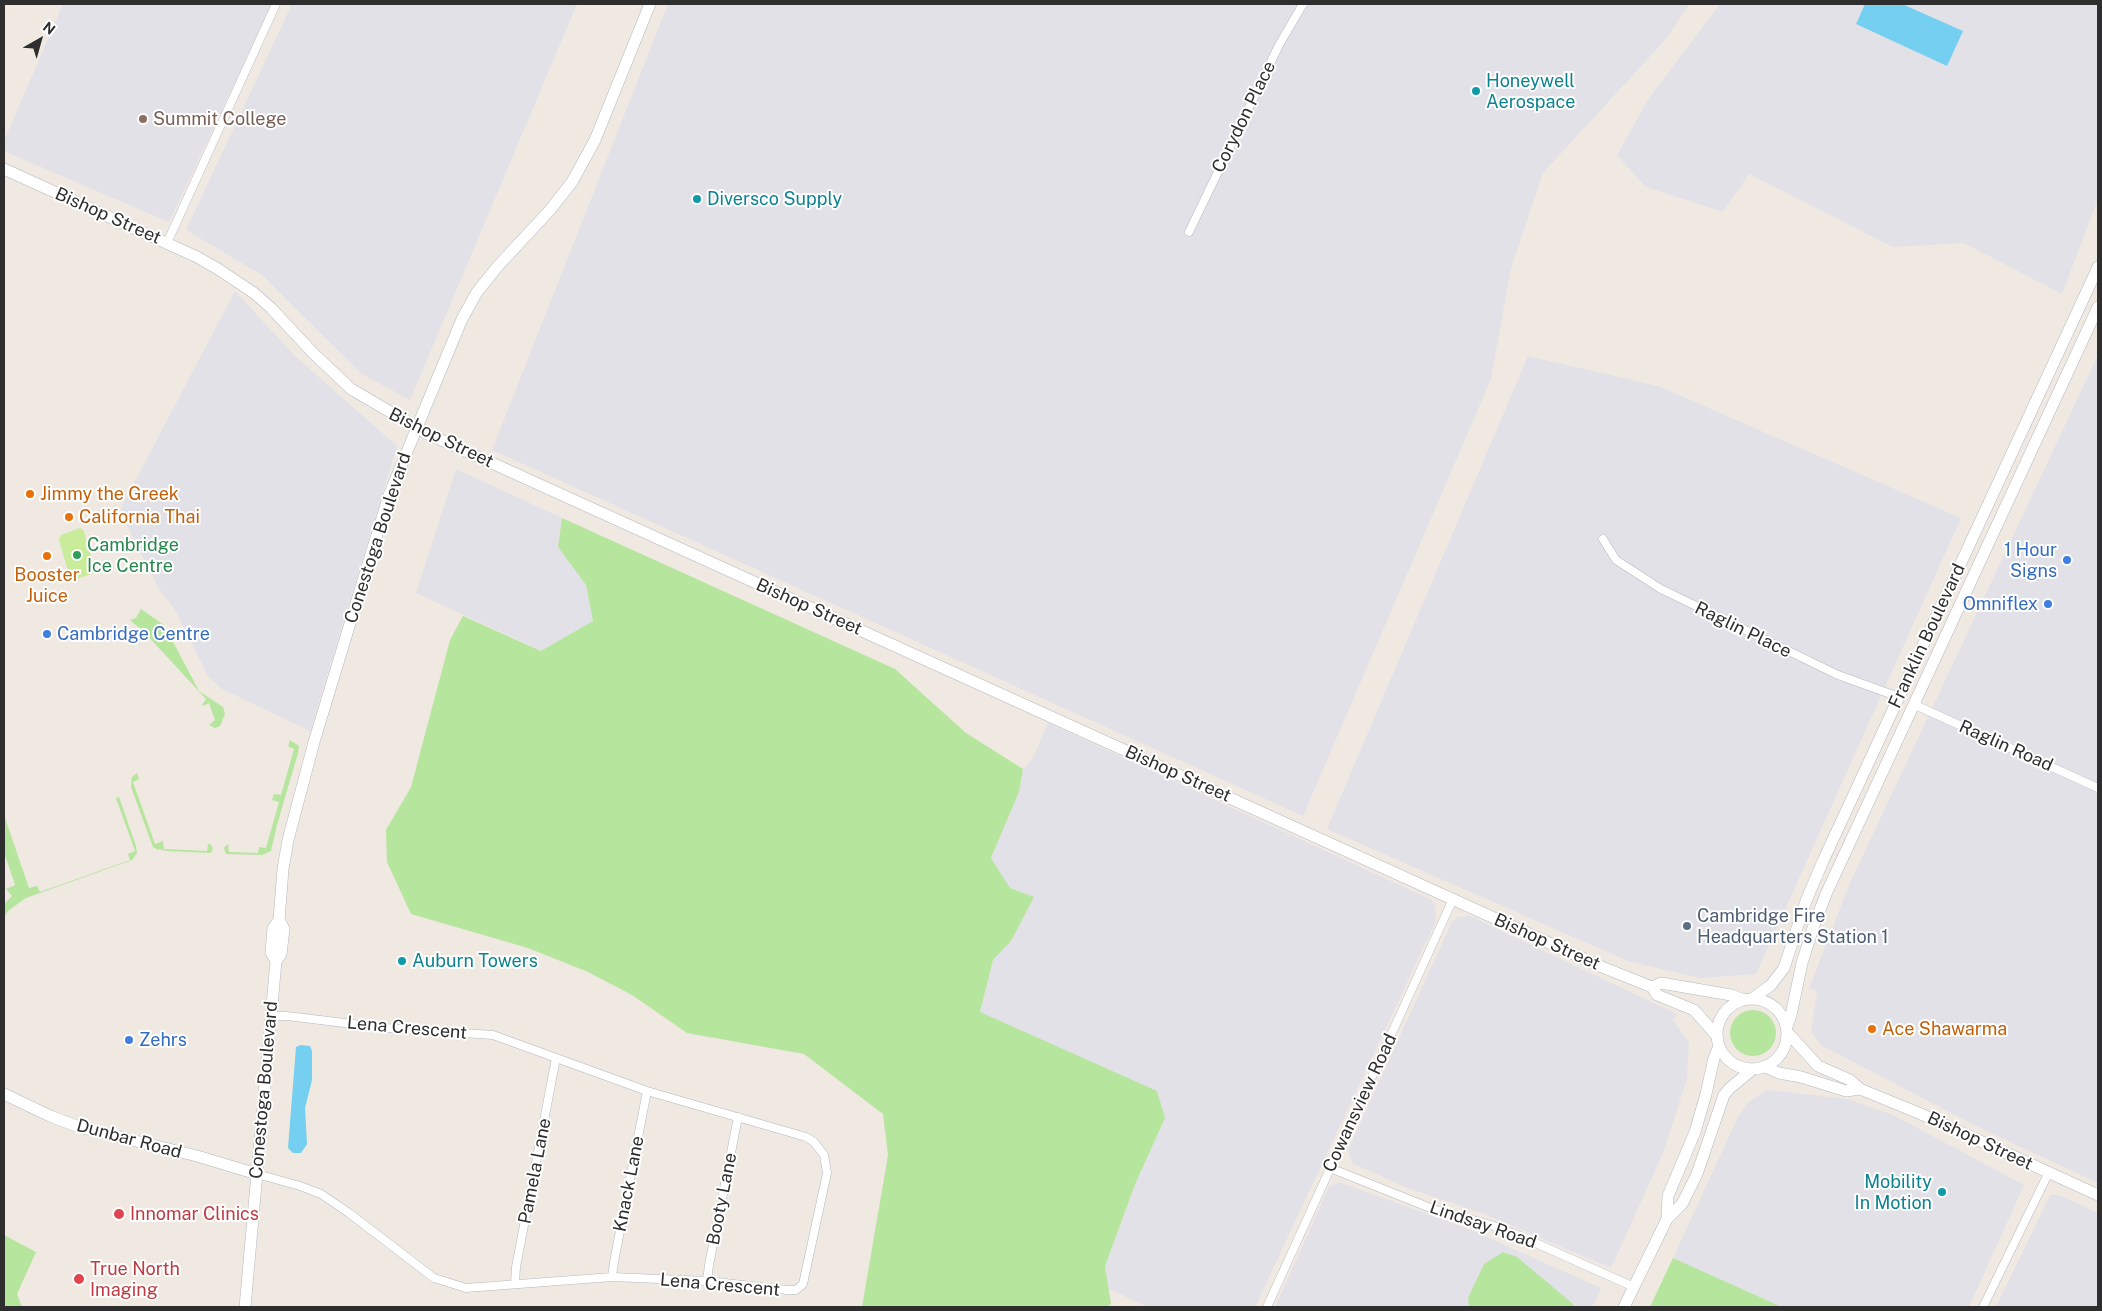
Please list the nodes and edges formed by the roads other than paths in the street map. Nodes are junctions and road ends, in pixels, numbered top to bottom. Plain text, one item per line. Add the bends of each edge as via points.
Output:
1 (276, 4) edge
2 (650, 4) edge
3 (1303, 4) edge
4 (4, 169) edge
5 (1189, 232) dead end
6 (167, 243) junction
7 (2098, 267) edge
8 (2098, 307) edge
9 (416, 428) junction
10 (1603, 539) dead end
11 (1899, 697) junction
12 (1913, 704) junction
13 (2098, 788) edge
14 (1453, 899) junction
15 (1652, 987) junction
16 (1748, 999) junction
17 (271, 1016) junction
18 (1787, 1030) junction
19 (1718, 1041) junction
20 (556, 1058) junction
21 (1759, 1068) junction
22 (1860, 1089) junction
23 (648, 1091) junction
24 (4, 1094) edge
25 (738, 1117) junction
26 (1330, 1168) junction
27 (2049, 1172) junction
28 (257, 1174) junction
29 (2098, 1196) edge
30 (1666, 1219) junction
31 (612, 1278) junction
32 (707, 1281) junction
33 (515, 1284) junction
34 (1634, 1287) junction
35 (245, 1307) edge
36 (1267, 1307) edge
37 (1624, 1307) edge
38 (1983, 1307) edge

1 - 6 street
2 - 9 main road, Conestoga Boulevard via 595,140 572,182 477,292 454,336
3 - 5 street, Corydon Place via 1279,45
4 - 6 main road, Bishop Street
6 - 9 main road, Bishop Street via 218,268 254,293 351,389
7 - 11 main road, Franklin Boulevard
8 - 12 main road, Franklin Boulevard
9 - 14 main road, Bishop Street
9 - 17 main road, Conestoga Boulevard via 389,495 314,742 288,840 279,920 273,928 271,952 276,961
10 - 11 street, Raglin Place via 1616,560 1661,589 1838,675
11 - 16 main road, Franklin Boulevard via 1806,901 1784,968 1771,985
12 - 13 street, Raglin Road
12 - 18 main road, Franklin Boulevard via 1826,894 1802,963
14 - 15 main road, Bishop Street
14 - 26 street, Cowansview Road
15 - 16 main road, Bishop Street via 1661,983
15 - 19 main road, Bishop Street via 1657,995 1694,1010
16 - 18 main road via 1774,1006 1782,1015
16 - 19 main road via 1732,1005 1724,1013 1718,1024
17 - 20 street, Lena Crescent via 493,1035
17 - 28 main road, Conestoga Boulevard
18 - 21 main road via 1785,1047 1777,1059
18 - 22 main road, Bishop Street via 1818,1066 1850,1080
19 - 21 main road via 1725,1056 1733,1063 1742,1068
19 - 30 main road via 1695,1132 1668,1196
20 - 23 street, Lena Crescent
20 - 33 street, Pamela Lane
21 - 22 main road, Bishop Street via 1846,1091
21 - 30 main road via 1724,1095 1682,1204
22 - 27 main road, Bishop Street
23 - 25 street, Lena Crescent
23 - 31 street, Knack Lane
24 - 28 main road, Dunbar Road via 79,1127
25 - 32 street, Booty Lane
25 - 32 street, Lena Crescent via 806,1136 824,1155 826,1173 801,1287 787,1290
26 - 34 street, Lindsay Road via 1433,1209 1520,1236
26 - 36 street, Cowansview Road
27 - 29 main road, Bishop Street
27 - 38 street
28 - 33 street, Lena Crescent via 321,1194 434,1278 466,1288
28 - 35 main road, Conestoga Boulevard
30 - 34 main road
31 - 32 street, Lena Crescent
31 - 33 street, Lena Crescent
34 - 37 main road

